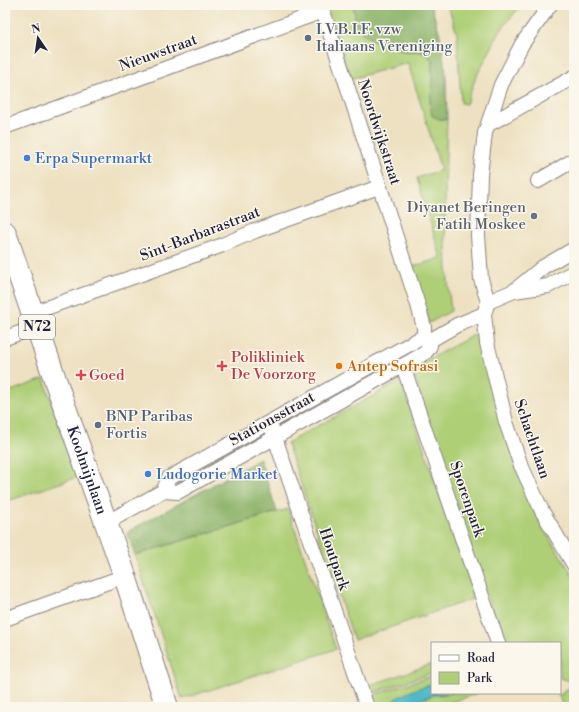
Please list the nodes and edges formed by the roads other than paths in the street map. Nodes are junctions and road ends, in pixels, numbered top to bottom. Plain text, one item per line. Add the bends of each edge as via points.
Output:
1 (550, 5) edge
2 (322, 8) edge
3 (574, 77) edge
4 (493, 122) dead end
5 (5, 127) edge
6 (574, 160) edge
7 (538, 181) dead end
8 (379, 187) junction
9 (5, 233) edge
10 (574, 249) edge
11 (574, 272) edge
12 (514, 291) junction
13 (486, 308) junction
14 (35, 320) junction
15 (5, 338) edge
16 (426, 339) junction
17 (403, 366) junction
18 (269, 422) junction
19 (274, 437) junction
20 (163, 491) junction
21 (106, 523) junction
22 (574, 566) edge
23 (125, 576) junction
24 (5, 619) edge
25 (498, 642) edge
26 (167, 707) edge
27 (367, 707) edge

1 - 13 street, Schachtlaan via 522,44 508,71 485,133 480,175 478,235
2 - 5 street, Nieuwstraat
2 - 8 street, Noordwijkstraat
3 - 4 street
6 - 7 street
8 - 14 street, Sint-Barbarastraat via 255,231
8 - 16 street, Noordwijkstraat via 420,312
9 - 14 main road, Koolmijnlaan / N72
10 - 12 street, Stationsstraat via 543,267
11 - 12 street, Stationsstraat via 548,286
12 - 13 street, Stationsstraat
13 - 16 street, Stationsstraat
13 - 22 street, Schachtlaan via 487,343 504,415 520,463 542,511
14 - 15 street, Sint-Barbarastraat
14 - 21 main road, Koolmijnlaan / N72
16 - 17 street, Stationsstraat via 430,346 426,353
16 - 18 street, Stationsstraat via 419,338
17 - 19 street, Stationsstraat
17 - 25 street, Sporenpark
18 - 19 street, Houtpark
18 - 20 street, Stationsstraat via 169,478
19 - 20 street, Stationsstraat via 178,492
19 - 27 street, Houtpark
20 - 21 street, Stationsstraat
21 - 23 main road, Koolmijnlaan / N72
23 - 24 street
23 - 26 main road, Koolmijnlaan / N72

